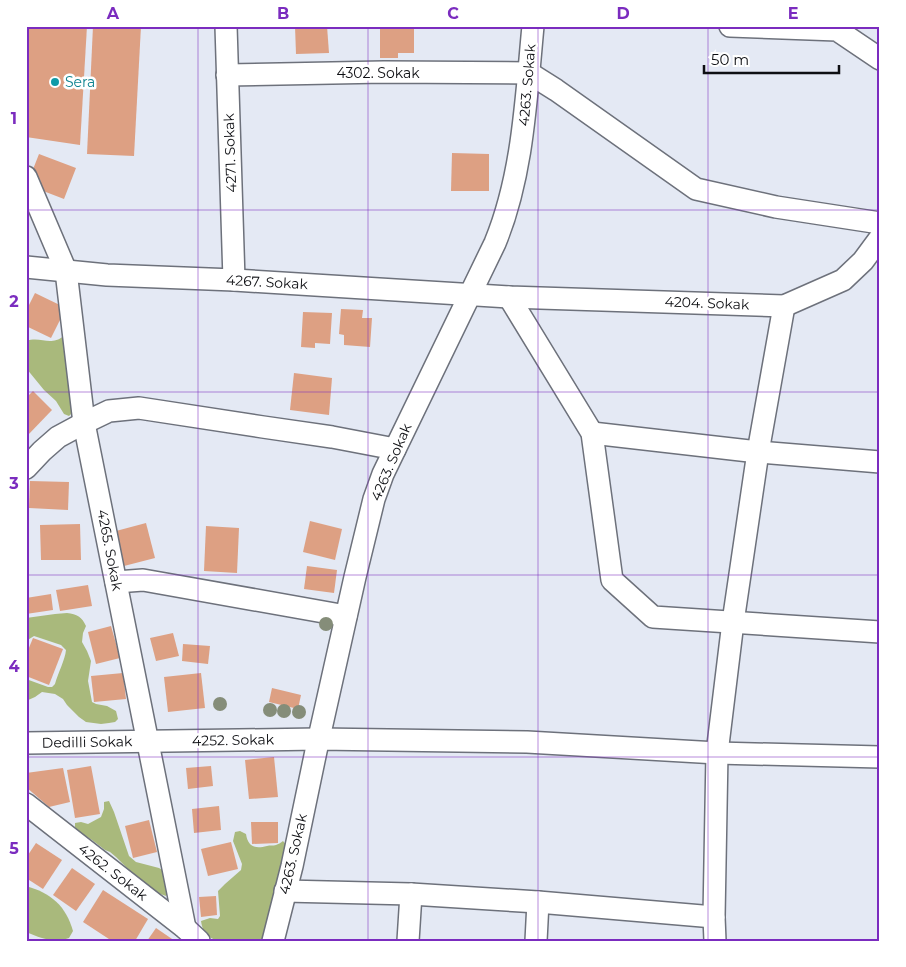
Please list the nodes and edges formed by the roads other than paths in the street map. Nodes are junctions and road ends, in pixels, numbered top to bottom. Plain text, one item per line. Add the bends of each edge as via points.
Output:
1 (226, 26) edge
2 (533, 26) edge
3 (730, 26) edge
4 (837, 28) edge
5 (880, 59) edge
6 (529, 73) junction
7 (227, 75) junction
8 (26, 177) edge
9 (880, 223) edge
10 (880, 238) edge
11 (26, 267) edge
12 (66, 271) junction
13 (234, 280) junction
14 (471, 294) junction
15 (509, 297) junction
16 (784, 306) junction
17 (84, 423) junction
18 (592, 433) junction
19 (395, 449) junction
20 (758, 452) junction
21 (880, 462) edge
22 (26, 468) edge
23 (116, 582) junction
24 (346, 616) junction
25 (733, 622) junction
26 (880, 632) edge
27 (319, 739) junction
28 (148, 741) junction
29 (26, 743) edge
30 (717, 753) junction
31 (880, 757) edge
32 (26, 804) edge
33 (285, 891) junction
34 (411, 894) junction
35 (538, 902) junction
36 (714, 917) junction
37 (192, 934) edge
38 (273, 941) edge
39 (408, 941) edge
40 (536, 941) edge
41 (714, 941) edge

1 - 7 street, 4271. Sokak
2 - 6 street, 4263. Sokak
3 - 4 street
4 - 5 street
6 - 7 street, 4302. Sokak
6 - 9 street via 696,189 776,207
6 - 14 street, 4263. Sokak via 524,128 502,227
7 - 13 street, 4271. Sokak
8 - 12 street, 4265. Sokak
10 - 16 street, 4204. Sokak via 863,262 843,280
11 - 12 street, 4267. Sokak
12 - 13 street, 4267. Sokak
12 - 17 street, 4265. Sokak
13 - 14 street, 4267. Sokak
14 - 15 street, 4267. Sokak
14 - 19 street, 4263. Sokak
15 - 16 street, 4204. Sokak
15 - 18 street
16 - 20 street
17 - 19 street via 109,411 139,408
17 - 22 street via 58,437
17 - 23 street, 4265. Sokak
18 - 20 street
18 - 25 street via 612,580 653,616
19 - 24 street, 4263. Sokak via 374,499
20 - 21 street
20 - 25 street
23 - 24 street via 143,580
23 - 28 street, 4265. Sokak
24 - 27 street, 4263. Sokak
25 - 26 street
25 - 30 street
27 - 28 street, 4252. Sokak
27 - 30 street, 4252. Sokak via 527,742
27 - 33 street, 4263. Sokak
28 - 29 street, Dedilli Sokak
28 - 37 street, 4265. Sokak
30 - 31 street, 4252. Sokak
30 - 36 street
32 - 37 street, 4262. Sokak
33 - 34 street
33 - 38 street, 4263. Sokak
34 - 35 street
34 - 39 street
35 - 36 street
35 - 40 street
36 - 41 street

